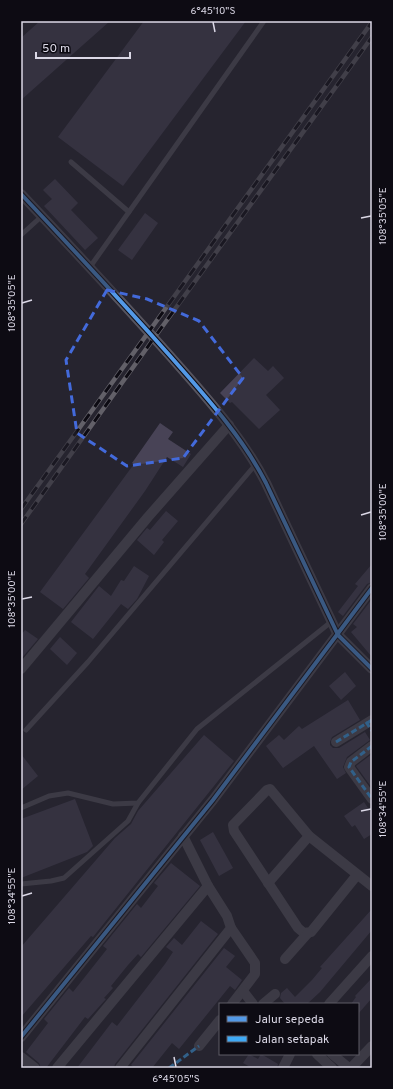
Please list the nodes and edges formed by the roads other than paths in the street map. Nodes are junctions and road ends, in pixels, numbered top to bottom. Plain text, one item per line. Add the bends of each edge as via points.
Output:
1 (264, 21) edge
2 (71, 162) dead end
3 (21, 194) edge
4 (129, 212) junction
5 (42, 216) junction
6 (21, 235) edge
7 (90, 267) junction
8 (229, 425) junction
9 (256, 464) junction
10 (372, 588) edge
11 (332, 622) junction
12 (338, 635) junction
13 (21, 669) edge
14 (372, 669) edge
15 (369, 721) edge
16 (26, 730) dead end
17 (372, 731) edge
18 (336, 742) dead end
19 (372, 746) edge
20 (372, 799) edge
21 (138, 803) junction
22 (21, 808) edge
23 (183, 836) junction
24 (309, 836) junction
25 (357, 875) junction
26 (268, 883) junction
27 (21, 884) edge
28 (208, 886) junction
29 (372, 886) edge
30 (231, 928) junction
31 (308, 933) junction
32 (372, 956) edge
33 (285, 959) dead end
34 (243, 991) junction
35 (275, 994) dead end
36 (233, 1003) edge
37 (252, 1003) edge
38 (264, 1003) edge
39 (330, 1003) edge
40 (219, 1021) edge
41 (21, 1037) edge
42 (199, 1046) dead end
43 (372, 1046) edge
44 (290, 1055) edge
45 (318, 1055) edge
46 (333, 1055) edge
47 (21, 1057) edge
48 (35, 1068) edge
49 (57, 1068) edge
50 (120, 1068) edge
51 (283, 1068) edge
52 (332, 1068) edge
53 (350, 1068) edge

1 - 4 lane
2 - 4 lane
3 - 5 street
4 - 7 lane
5 - 6 lane
5 - 7 street
7 - 8 street
8 - 9 street
8 - 13 street
9 - 11 street
9 - 16 lane via 88,662
10 - 12 street
11 - 12 street
11 - 21 lane via 197,728
12 - 14 street
12 - 23 street
15 - 17 street
15 - 18 street
19 - 20 street via 351,762 349,767
21 - 22 lane via 113,804 68,793 49,796
21 - 27 lane via 128,821 64,878
23 - 28 street
23 - 41 street
24 - 25 street
24 - 26 street
24 - 26 street via 274,791 269,789 233,825 234,831
25 - 29 street
25 - 31 street
26 - 31 street via 298,928
28 - 30 street via 227,916
28 - 49 street
30 - 34 street via 256,968 255,974
30 - 50 street
31 - 33 street
32 - 39 street
34 - 36 street
34 - 37 street
35 - 38 street
40 - 42 street
43 - 53 street
44 - 51 street
45 - 52 street
46 - 53 street
47 - 48 street

